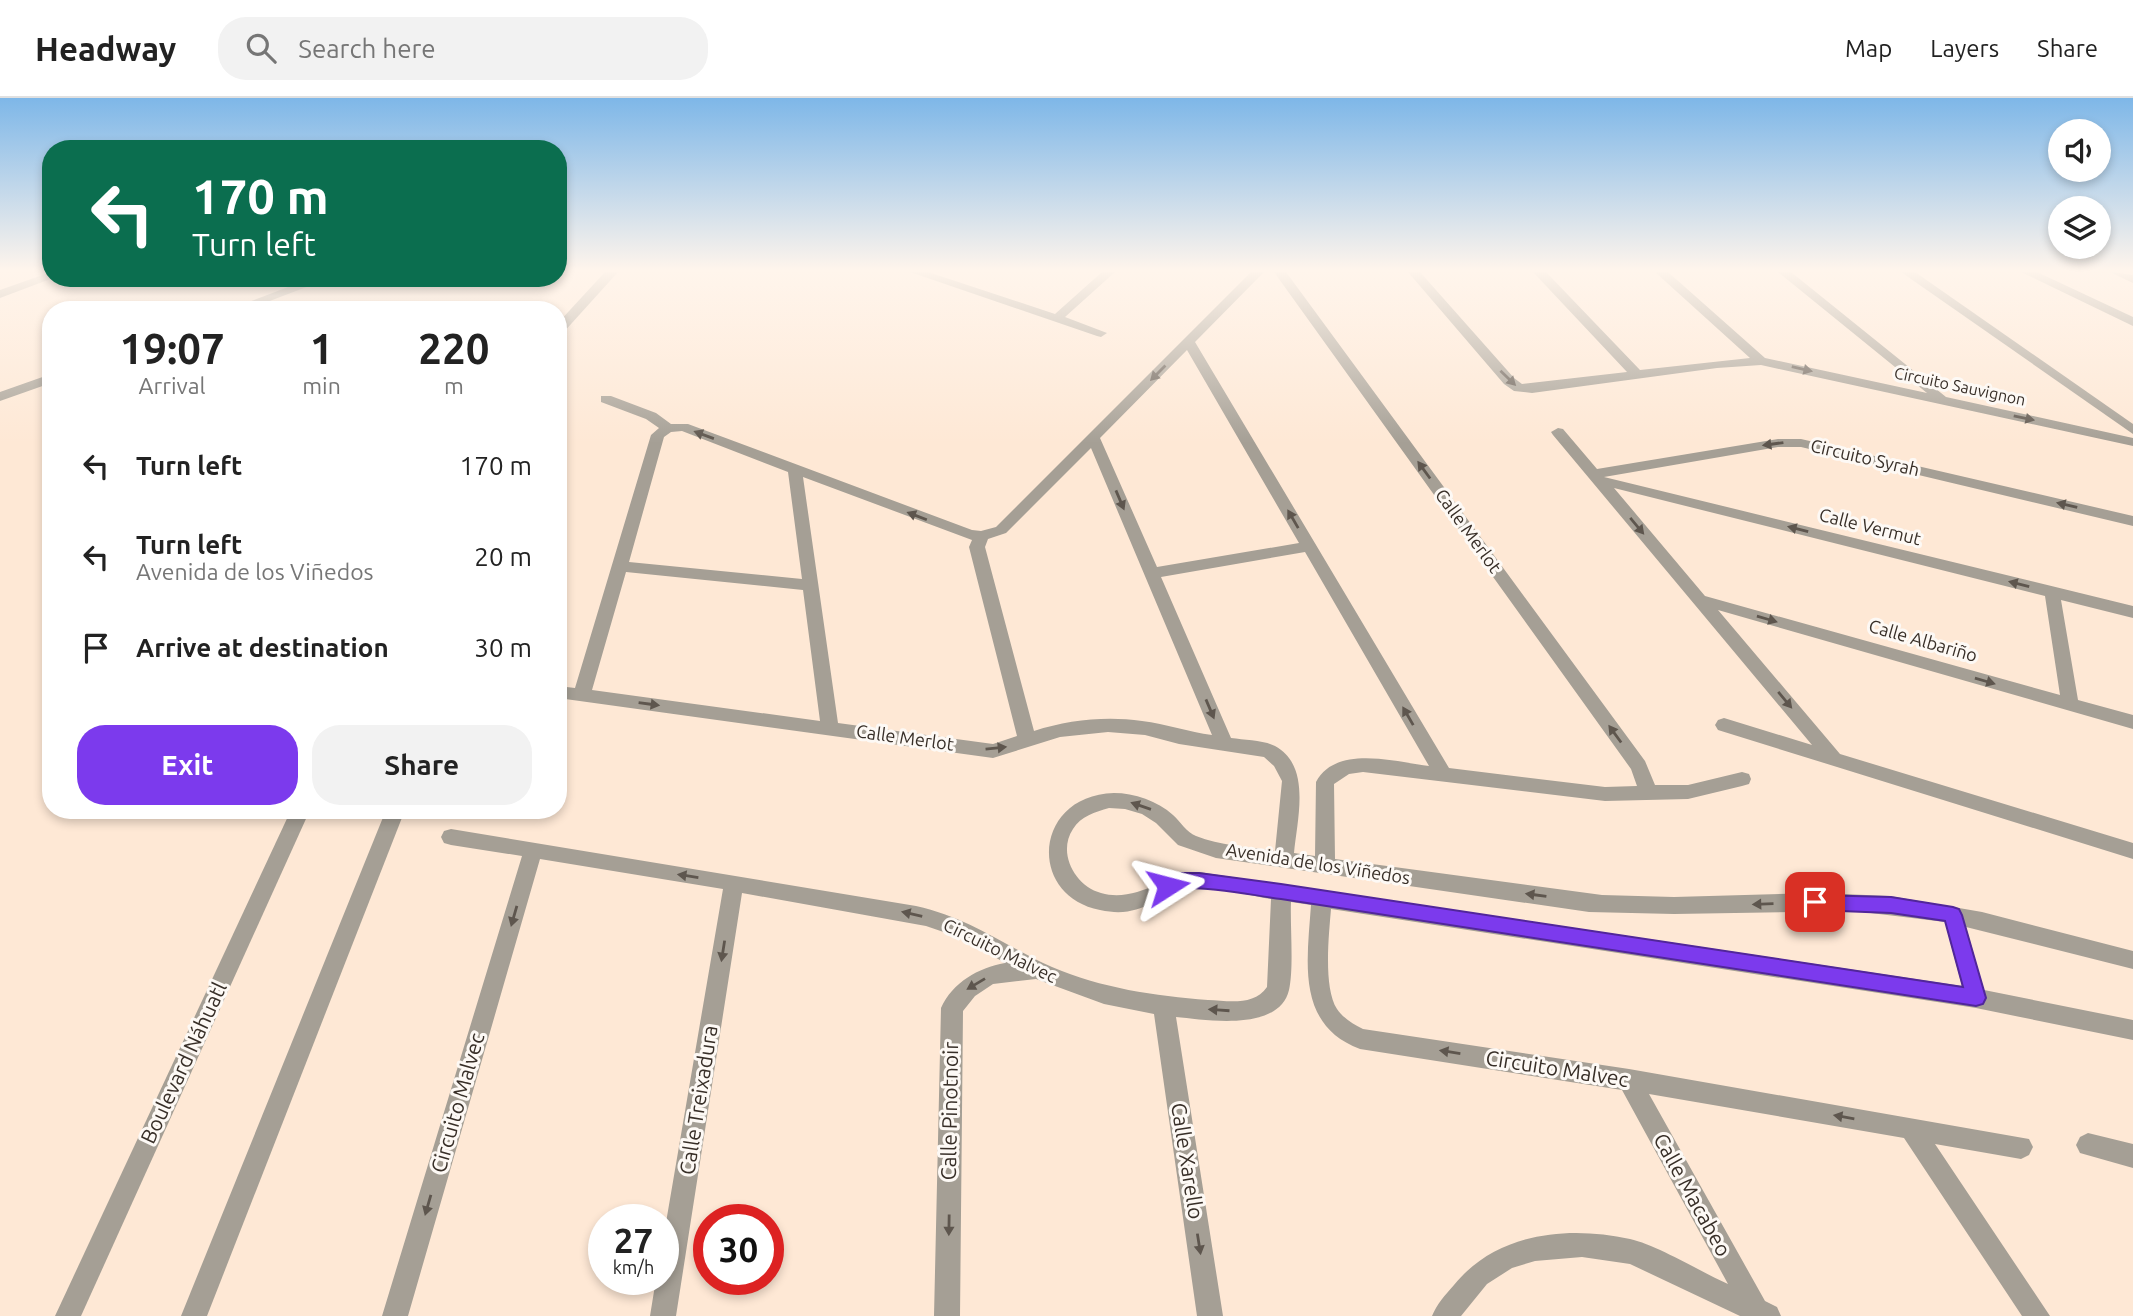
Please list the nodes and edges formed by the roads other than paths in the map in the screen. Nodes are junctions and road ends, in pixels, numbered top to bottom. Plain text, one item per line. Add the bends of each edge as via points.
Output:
1 (1089, 329) edge
2 (1202, 329) edge
3 (1322, 329) edge
4 (1463, 329) edge
5 (1593, 329) edge
6 (1725, 329) edge
7 (1855, 329) edge
8 (1988, 329) edge
9 (1101, 333) dead end
10 (1189, 342) junction
11 (1761, 361) junction
12 (1637, 375) junction
13 (42, 381) edge
14 (0, 397) edge
15 (606, 399) dead end
16 (1945, 401) junction
17 (668, 428) junction
18 (2133, 430) edge
19 (1558, 432) dead end
20 (1093, 437) junction
21 (2133, 442) edge
22 (795, 469) junction
23 (1596, 477) junction
24 (2133, 521) edge
25 (982, 536) junction
26 (1309, 546) junction
27 (618, 566) junction
28 (1152, 573) junction
29 (810, 585) junction
30 (2052, 592) junction
31 (1701, 600) junction
32 (2133, 612) edge
33 (567, 693) edge
34 (582, 695) junction
35 (2070, 705) junction
36 (2133, 722) edge
37 (1724, 725) dead end
38 (830, 728) junction
39 (1027, 739) junction
40 (1225, 744) junction
41 (1835, 760) junction
42 (1443, 774) junction
43 (1742, 779) dead end
44 (1649, 793) junction
45 (297, 819) edge
46 (392, 819) edge
47 (451, 836) dead end
48 (533, 851) junction
49 (2133, 851) edge
50 (1284, 860) junction
51 (1325, 865) junction
52 (734, 883) junction
53 (1281, 891) junction
54 (1321, 897) junction
55 (1953, 915) junction
56 (2133, 961) edge
57 (1041, 971) junction
58 (1976, 998) junction
59 (1164, 1006) junction
60 (2133, 1030) edge
61 (1629, 1080) junction
62 (1911, 1129) junction
63 (2088, 1145) dead end
64 (2021, 1147) dead end
65 (2133, 1156) edge
66 (1762, 1313) edge
67 (68, 1316) edge
68 (194, 1316) edge
69 (396, 1316) edge
70 (663, 1316) edge
71 (947, 1316) edge
72 (1210, 1316) edge
73 (1445, 1316) edge
74 (2037, 1316) edge

1 - 9 street
2 - 10 street
44 -> 3 street, Calle Merlot via 1639,766
4 -> 12 street, Circuito Sauvignon via 1512,385 1532,389
5 - 12 street
6 - 11 street
7 - 16 street
8 - 18 street
10 -> 20 street
26 -> 10 street
11 - 12 street, Circuito Sauvignon
11 -> 16 street, Circuito Sauvignon
13 - 14 street
15 - 17 street via 651,416
16 -> 21 street, Circuito Sauvignon
22 -> 17 street via 682,427
17 - 27 street via 658,435
19 - 23 street
20 - 25 street via 1001,530
20 -> 28 street
25 -> 22 street via 946,527
22 - 29 street
24 -> 23 street, Circuito Syrah via 1801,443 1778,443
30 -> 23 street, Calle Vermut
23 -> 31 street
25 - 39 street via 977,547
26 - 28 street
42 -> 26 street
27 - 29 street
27 - 34 street
28 -> 40 street
29 - 38 street
30 - 32 street, Calle Vermut
30 - 35 street
31 -> 35 street, Calle Albariño
31 -> 41 street
33 - 34 street, Calle Merlot
34 -> 38 street, Calle Merlot
35 - 36 street, Calle Albariño
37 - 41 street
38 -> 39 street, Calle Merlot via 993,751
39 - 40 street, Calle Merlot via 1108,725
40 - 50 street, Calle Merlot via 1269,751 1281,761 1291,781
41 - 49 street
42 - 44 street via 1580,792
42 - 51 street via 1363,765 1341,769 1325,782
43 - 44 street via 1688,792
45 - 67 street, Boulevard Náhuatl
46 - 68 street
47 - 48 street, Circuito Malvec
52 -> 48 street, Circuito Malvec
48 -> 69 street, Circuito Malvec
50 - 51 street, Avenida de los Viñedos
50 -> 53 street, Avenida de los Viñedos via 1195,844 1180,838 1156,812 1127,801 1081,810 1069,819 1056,843 1056,857 1068,883 1103,902 1128,904 1181,881
55 -> 51 street, Avenida de los Viñedos via 1839,902 1663,907 1597,904
57 -> 52 street, Circuito Malvec via 948,923
52 -> 70 street, Calle Treixadura
53 - 54 street, Avenida de los Viñedos
53 -> 59 street, Circuito Malvec via 1278,990 1273,999 1247,1012
54 - 58 street, Avenida de los Viñedos
61 -> 54 street, Circuito Malvec via 1360,1038 1346,1032 1332,1020 1322,1000
55 - 56 street, Avenida de los Viñedos
55 - 58 street
57 - 59 street, Circuito Malvec via 1091,991
57 -> 71 street, Calle Pinotnoir via 1013,969 994,974 973,983 952,1008
58 - 60 street, Avenida de los Viñedos
59 -> 72 street, Calle Xarello
62 -> 61 street, Circuito Malvec
61 - 66 street, Calle Macabeo
62 - 64 street, Circuito Malvec
62 - 74 street
63 - 65 street
66 - 73 street via 1632,1252 1582,1245 1535,1249 1507,1258 1478,1275

